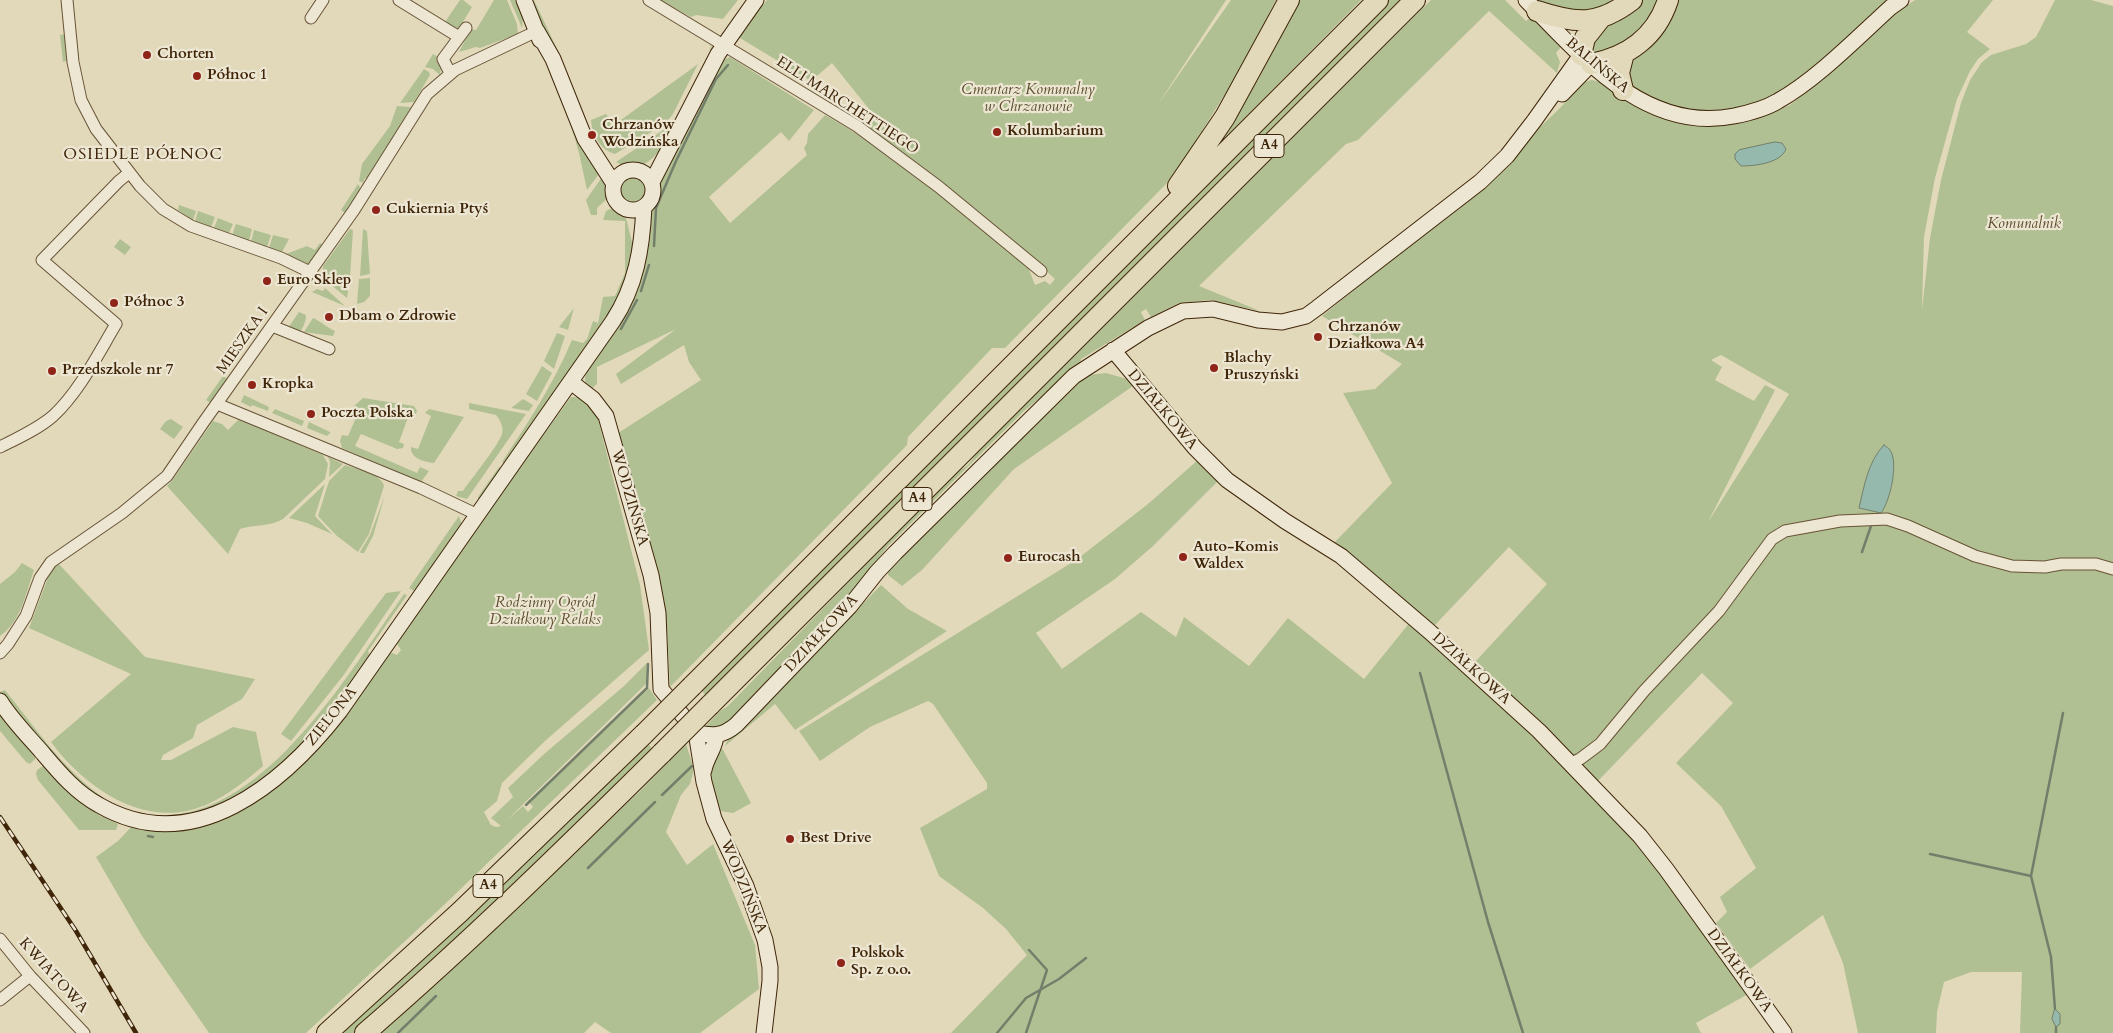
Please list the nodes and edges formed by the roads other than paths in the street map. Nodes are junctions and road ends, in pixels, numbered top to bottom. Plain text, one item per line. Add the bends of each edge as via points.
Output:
1 (66, 0) edge
2 (323, 0) edge
3 (399, 0) edge
4 (524, 0) edge
5 (649, 0) edge
6 (756, 0) edge
7 (1289, 0) edge
8 (1378, 0) edge
9 (1415, 0) edge
10 (1632, 0) edge
11 (1668, 0) edge
12 (1901, 0) edge
13 (1531, 6) edge
14 (311, 18) dead end
15 (1600, 19) junction
16 (537, 31) junction
17 (723, 45) junction
18 (1624, 53) junction
19 (1586, 60) junction
20 (450, 74) junction
21 (1623, 90) junction
22 (671, 146) junction
23 (592, 152) junction
24 (633, 171) junction
25 (129, 173) junction
26 (652, 182) junction
27 (614, 184) junction
28 (637, 208) junction
29 (1140, 238) junction
30 (310, 272) junction
31 (1041, 272) dead end
32 (272, 326) junction
33 (329, 350) dead end
34 (1113, 350) junction
35 (571, 382) junction
36 (217, 404) junction
37 (0, 448) edge
38 (478, 515) junction
39 (2113, 569) edge
40 (16, 631) junction
41 (0, 644) edge
42 (0, 653) edge
43 (1, 705) edge
44 (696, 732) junction
45 (716, 735) junction
46 (1571, 763) junction
47 (703, 774) junction
48 (0, 939) edge
49 (30, 976) junction
50 (0, 1000) edge
51 (84, 1033) edge
52 (327, 1033) edge
53 (366, 1033) edge
54 (764, 1033) edge
55 (1784, 1033) edge

1 - 25 street via 81,100 96,129
2 - 14 street
3 - 20 street via 462,33 444,59
4 - 16 street
5 - 17 street, ELLI MARCHETTIEGO
6 - 17 street
7 - 29 highway via 1224,117
8 - 29 highway, A4
9 - 53 highway, A4, bridge via 662,753 518,893
10 - 15 highway
11 - 18 highway via 1662,16 1645,39
12 - 21 street, BALIŃSKA via 1816,74 1777,102 1751,112 1720,119 1685,116 1653,106
13 - 15 highway via 1562,19
13 - 19 street, BALIŃSKA
15 - 19 highway via 1586,38
16 - 20 street, MIESZKA I
16 - 23 street
17 - 22 street
17 - 31 street, ELLI MARCHETTIEGO via 857,126 976,217
18 - 19 highway via 1608,60
18 - 21 highway via 1619,73
19 - 21 street, BALIŃSKA
19 - 34 street, DZIAŁKOWA via 1507,156 1480,182 1306,316 1282,322 1213,309 1183,311
20 - 30 street, MIESZKA I via 421,102 374,179
22 - 24 street
22 - 26 street
23 - 24 street via 609,164
23 - 27 street
24 - 26 street via 648,176
24 - 27 street via 618,176
25 - 30 street via 163,209 191,226 281,258
25 - 37 street via 42,260 116,324 89,369 54,415
26 - 28 street via 653,196
27 - 28 street via 616,200 622,206
28 - 35 street via 641,243 637,272 626,300
29 - 52 highway, A4, bridge via 644,734 478,895
30 - 32 street, MIESZKA I
32 - 33 street
32 - 36 street, MIESZKA I
34 - 45 street, DZIAŁKOWA via 1074,376 1038,410 877,572 850,606 741,720 729,731
34 - 46 street, DZIAŁKOWA via 1171,422 1227,480 1352,565 1501,695
35 - 38 street, ZIELONA
35 - 44 street, WODZIŃSKA via 593,399 606,416 651,575 658,614 661,689
36 - 38 street via 421,488
36 - 40 street, MIESZKA I via 156,487 50,562
38 - 43 street, ZIELONA via 325,730 265,786 213,816 184,823 154,823 107,809 68,781
39 - 46 street via 2096,564 2012,566 1975,556 1887,519 1840,521 1791,529 1778,534 1762,551 1719,611 1644,691 1600,744
40 - 41 street, MIESZKA I
40 - 42 street, MIESZKA I
44 - 45 street
44 - 47 street, WODZIŃSKA
45 - 47 street
46 - 55 street, DZIAŁKOWA via 1661,862
47 - 54 street, WODZIŃSKA via 714,819 746,886 768,952 770,989
48 - 49 street, KWIATOWA
49 - 50 street
49 - 51 street, KWIATOWA

